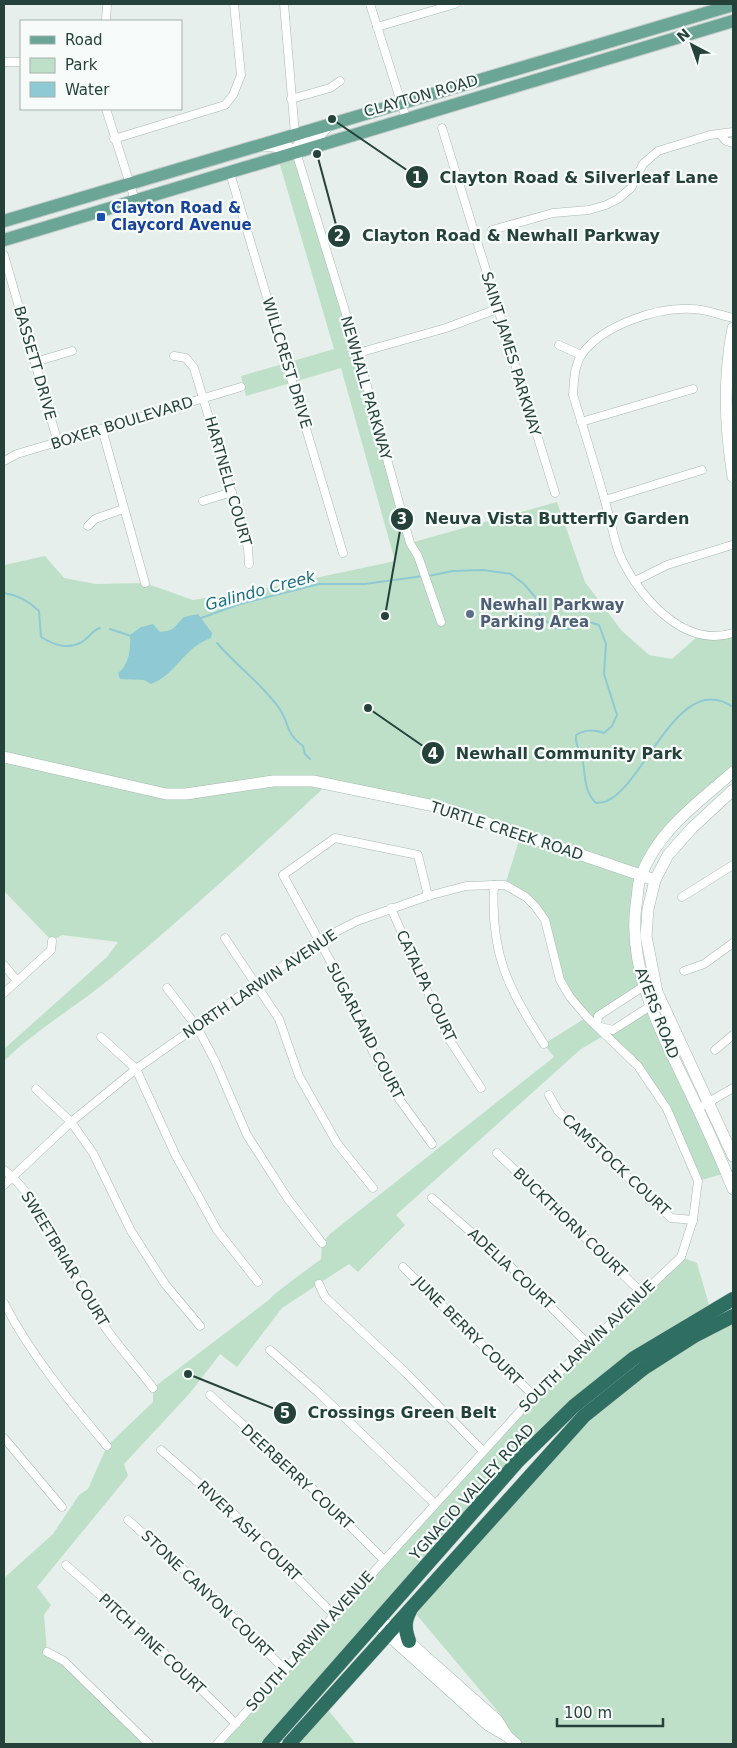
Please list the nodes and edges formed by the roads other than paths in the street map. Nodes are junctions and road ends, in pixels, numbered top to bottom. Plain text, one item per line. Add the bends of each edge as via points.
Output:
1 (107, 4) edge
2 (234, 4) edge
3 (284, 4) edge
4 (370, 4) edge
5 (455, 4) edge
6 (733, 6) edge
7 (106, 20) edge
8 (733, 21) edge
9 (378, 27) junction
10 (4, 62) edge
11 (20, 62) edge
12 (340, 81) dead end
13 (291, 99) junction
14 (401, 102) junction
15 (106, 110) edge
16 (406, 118) junction
17 (330, 124) junction
18 (442, 128) dead end
19 (733, 132) edge
20 (295, 134) junction
21 (720, 134) junction
22 (114, 139) junction
23 (733, 143) edge
24 (264, 145) junction
25 (296, 152) junction
26 (230, 174) junction
27 (130, 183) junction
28 (135, 200) junction
29 (4, 221) edge
30 (492, 230) dead end
31 (4, 240) edge
32 (4, 255) edge
33 (497, 309) junction
34 (733, 318) edge
35 (733, 328) edge
36 (559, 345) dead end
37 (72, 351) dead end
38 (358, 353) junction
39 (733, 354) edge
40 (581, 355) junction
41 (174, 356) dead end
42 (35, 362) junction
43 (241, 386) dead end
44 (693, 389) dead end
45 (204, 398) junction
46 (581, 422) junction
47 (733, 422) edge
48 (102, 429) junction
49 (58, 443) junction
50 (4, 461) edge
51 (702, 470) dead end
52 (733, 477) edge
53 (232, 492) junction
54 (555, 494) dead end
55 (605, 500) junction
56 (203, 501) dead end
57 (123, 508) junction
58 (88, 526) dead end
59 (732, 545) dead end
60 (343, 553) dead end
61 (248, 564) dead end
62 (635, 581) junction
63 (145, 584) dead end
64 (441, 622) dead end
65 (733, 633) edge
66 (4, 757) edge
67 (731, 778) edge
68 (733, 790) edge
69 (733, 865) edge
70 (641, 876) junction
71 (654, 880) junction
72 (494, 885) junction
73 (428, 896) junction
74 (682, 897) dead end
75 (391, 908) junction
76 (225, 938) dead end
77 (52, 941) dead end
78 (318, 941) junction
79 (733, 943) edge
80 (4, 965) edge
81 (684, 971) dead end
82 (17, 981) junction
83 (257, 986) junction
84 (644, 986) junction
85 (167, 988) dead end
86 (657, 992) junction
87 (4, 993) edge
88 (652, 1005) junction
89 (597, 1026) junction
90 (197, 1027) junction
91 (733, 1036) edge
92 (101, 1037) dead end
93 (544, 1044) dead end
94 (715, 1050) dead end
95 (136, 1069) junction
96 (480, 1088) dead end
97 (733, 1088) edge
98 (36, 1089) dead end
99 (549, 1096) dead end
100 (710, 1103) junction
101 (698, 1109) junction
102 (71, 1122) junction
103 (432, 1144) dead end
104 (498, 1153) dead end
105 (733, 1156) edge
106 (4, 1170) edge
107 (13, 1176) junction
108 (4, 1185) edge
109 (373, 1188) dead end
110 (733, 1189) edge
111 (432, 1198) dead end
112 (692, 1220) junction
113 (322, 1243) dead end
114 (403, 1267) dead end
115 (258, 1282) dead end
116 (319, 1284) dead end
117 (642, 1293) junction
118 (733, 1299) edge
119 (4, 1303) edge
120 (733, 1316) edge
121 (200, 1326) dead end
122 (588, 1344) junction
123 (270, 1350) dead end
124 (153, 1388) dead end
125 (210, 1395) dead end
126 (534, 1396) junction
127 (4, 1438) edge
128 (107, 1446) dead end
129 (161, 1450) dead end
130 (482, 1450) junction
131 (434, 1503) junction
132 (62, 1507) dead end
133 (128, 1520) dead end
134 (383, 1559) junction
135 (66, 1565) dead end
136 (417, 1600) junction
137 (335, 1616) junction
138 (378, 1622) junction
139 (389, 1630) junction
140 (408, 1641) junction
141 (47, 1652) dead end
142 (285, 1670) junction
143 (236, 1724) junction
144 (507, 1736) junction
145 (150, 1744) edge
146 (216, 1744) edge
147 (268, 1744) edge
148 (289, 1744) edge
149 (516, 1744) edge

1 - 7 street
2 - 22 street via 241,75 225,105
3 - 13 street
4 - 9 street
5 - 9 street
6 - 14 main road, CLAYTON ROAD
8 - 16 main road, CLAYTON ROAD
9 - 14 street
10 - 11 street
12 - 13 street via 330,88
13 - 20 street
14 - 16 street
14 - 17 main road, CLAYTON ROAD
15 - 22 street
16 - 25 main road, CLAYTON ROAD
17 - 20 main road, CLAYTON ROAD
17 - 25 street via 317,138 299,145
18 - 33 street, SAINT JAMES PARKWAY
19 - 21 street
20 - 24 main road, CLAYTON ROAD
21 - 23 street via 726,142
21 - 30 street via 658,151 643,164 631,188 606,205 554,213
22 - 27 street
24 - 25 street
24 - 27 main road, CLAYTON ROAD
25 - 26 main road, CLAYTON ROAD
25 - 38 street, NEWHALL PARKWAY
26 - 28 main road, CLAYTON ROAD
26 - 60 street, WILLCREST DRIVE
27 - 28 street
27 - 29 main road, CLAYTON ROAD
28 - 31 main road, CLAYTON ROAD
32 - 42 street, BASSETT DRIVE
33 - 38 street via 446,328
33 - 54 street, SAINT JAMES PARKWAY
34 - 40 street via 694,309 672,309 625,323 599,335
35 - 52 street via 727,358 725,398
36 - 40 street
37 - 42 street
38 - 64 street, NEWHALL PARKWAY via 410,543
39 - 47 street
40 - 46 street via 575,372 573,395
41 - 45 street, HARTNELL COURT via 186,358 194,368
42 - 49 street, BASSETT DRIVE
43 - 45 street, BOXER BOULEVARD
44 - 46 street
45 - 48 street, BOXER BOULEVARD
45 - 53 street, HARTNELL COURT
46 - 55 street
48 - 49 street, BOXER BOULEVARD
48 - 57 street
49 - 50 street, BOXER BOULEVARD via 17,454
51 - 55 street
53 - 56 street
53 - 61 street, HARTNELL COURT via 248,548
55 - 62 street via 619,552
57 - 58 street via 95,519
57 - 63 street
59 - 62 street via 667,565
62 - 65 street via 672,621 698,636 722,637
66 - 70 street, TURTLE CREEK ROAD via 166,794 272,781 313,781 444,808
67 - 70 street, AYERS ROAD via 688,810 670,828
68 - 71 street, AYERS ROAD via 680,841
69 - 74 street
70 - 71 street, TURTLE CREEK ROAD
70 - 84 street, AYERS ROAD via 635,929 637,960
71 - 86 street, AYERS ROAD via 646,936
72 - 73 street, NORTH LARWIN AVENUE via 466,886
72 - 89 street, NORTH LARWIN AVENUE via 505,885 535,906 545,920 560,980 570,998
72 - 93 street via 492,918 503,972
73 - 75 street, NORTH LARWIN AVENUE
73 - 78 street, SUGARLAND COURT via 418,855 335,838 283,875
75 - 78 street, NORTH LARWIN AVENUE via 357,920
75 - 96 street, CATALPA COURT via 447,1036
76 - 83 street
77 - 82 street via 51,950
78 - 83 street, NORTH LARWIN AVENUE
78 - 103 street, SUGARLAND COURT via 349,995 394,1092
79 - 81 street via 704,964
80 - 82 street
82 - 87 street
83 - 90 street, NORTH LARWIN AVENUE
83 - 109 street via 279,1019 299,1076 337,1143
84 - 86 street
84 - 88 street, AYERS ROAD
84 - 89 street via 598,1016
85 - 90 street
86 - 88 street
86 - 100 street, AYERS ROAD
88 - 89 street via 613,1030
88 - 101 street, AYERS ROAD
89 - 112 street, SOUTH LARWIN AVENUE via 638,1066 667,1109 698,1181
90 - 95 street, NORTH LARWIN AVENUE
90 - 113 street via 247,1135 288,1200
91 - 94 street
92 - 95 street
95 - 102 street, NORTH LARWIN AVENUE
95 - 115 street via 176,1156 217,1230
97 - 100 street
98 - 102 street
99 - 112 street, CAMSTOCK COURT via 558,1111 671,1218
100 - 101 street
100 - 105 street, AYERS ROAD
101 - 110 street, AYERS ROAD
102 - 107 street, NORTH LARWIN AVENUE
102 - 121 street via 93,1153 131,1231 165,1284
104 - 117 street, BUCKTHORN COURT
106 - 107 street
107 - 108 street, NORTH LARWIN AVENUE
107 - 124 street, SWEETBRIAR COURT via 36,1208 98,1317
111 - 122 street, ADELIA COURT via 512,1268
112 - 117 street, SOUTH LARWIN AVENUE via 681,1257
114 - 126 street, JUNE BERRY COURT
116 - 130 street via 325,1297
117 - 122 street, SOUTH LARWIN AVENUE
118 - 138 highway, YGNACIO VALLEY ROAD via 634,1358 574,1406 518,1462
119 - 128 street via 15,1325 68,1400
120 - 136 highway via 652,1363 584,1416
122 - 126 street, SOUTH LARWIN AVENUE
123 - 131 street via 320,1393
125 - 134 street, DEERBERRY COURT via 299,1475
126 - 130 street, SOUTH LARWIN AVENUE
127 - 132 street
129 - 137 street, RIVER ASH COURT via 233,1512
130 - 131 street, SOUTH LARWIN AVENUE
131 - 134 street, SOUTH LARWIN AVENUE
133 - 142 street, STONE CANYON COURT via 204,1588
134 - 137 street, SOUTH LARWIN AVENUE
135 - 143 street, PITCH PINE COURT via 153,1642
136 - 139 highway
136 - 140 highway via 406,1618
137 - 142 street, SOUTH LARWIN AVENUE
138 - 139 street
138 - 147 highway, YGNACIO VALLEY ROAD
139 - 140 street
139 - 144 street via 488,1725
139 - 148 highway
140 - 144 street via 497,1720
141 - 145 street via 64,1661
142 - 143 street, SOUTH LARWIN AVENUE
143 - 146 street, SOUTH LARWIN AVENUE
144 - 149 street

